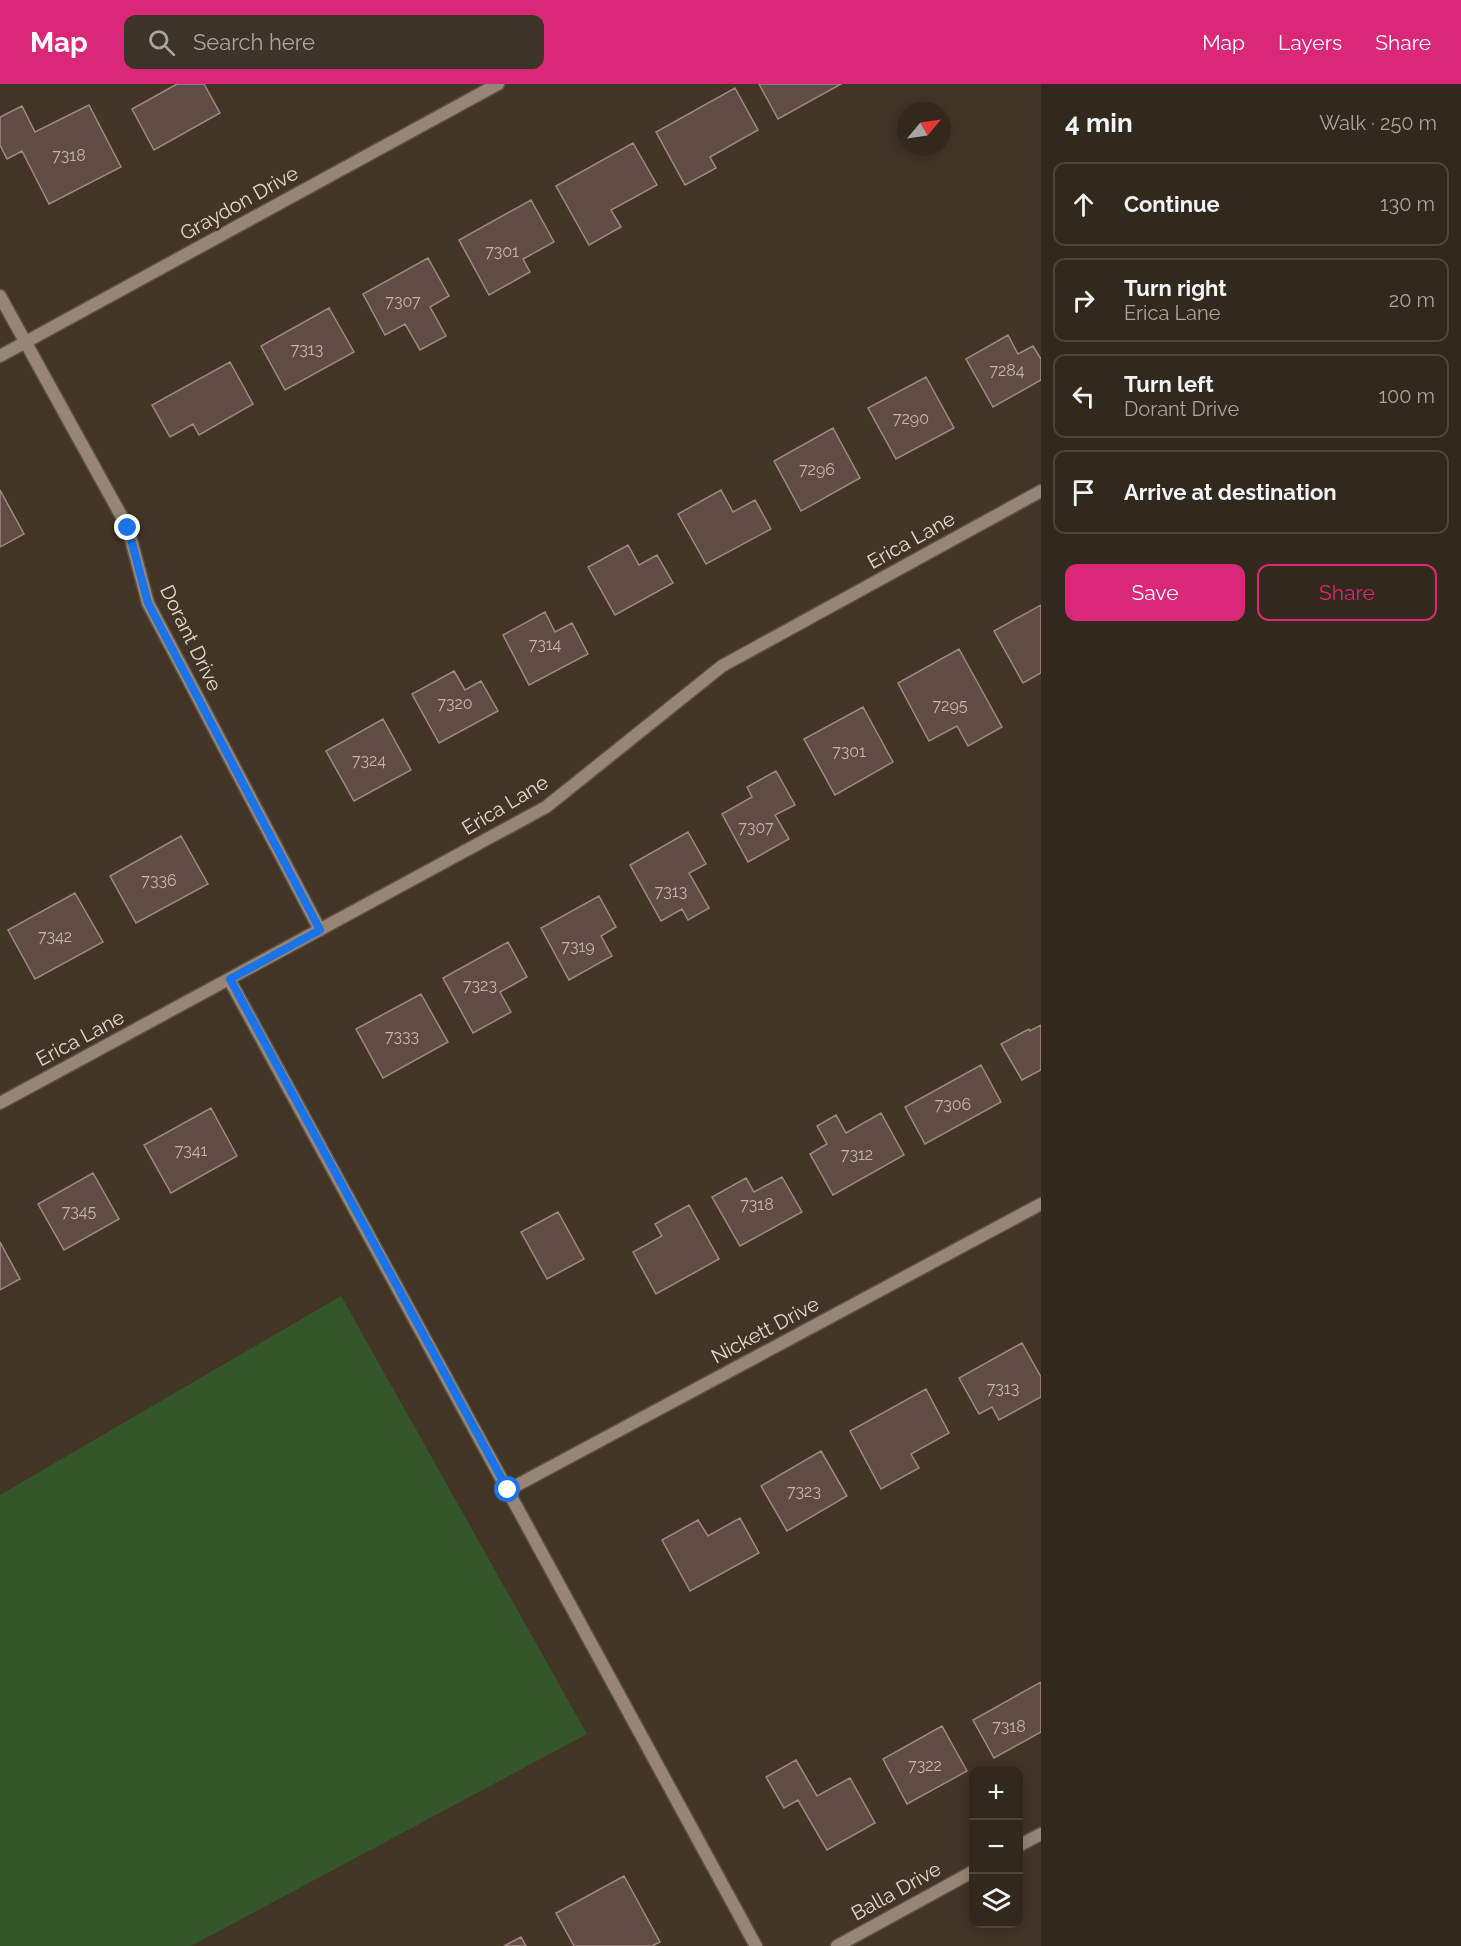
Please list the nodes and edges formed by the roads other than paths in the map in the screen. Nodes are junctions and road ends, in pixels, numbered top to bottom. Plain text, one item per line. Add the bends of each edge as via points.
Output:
1 (498, 84) edge
2 (0, 297) edge
3 (26, 342) junction
4 (0, 356) edge
5 (1041, 491) edge
6 (320, 930) junction
7 (230, 979) junction
8 (0, 1103) edge
9 (1041, 1204) edge
10 (508, 1490) junction
11 (1041, 1834) edge
12 (1023, 1843) edge
13 (969, 1874) edge
14 (756, 1946) edge
15 (837, 1946) edge

1 - 3 street, Graydon Drive
2 - 3 street, Dorant Drive
3 - 4 street, Graydon Drive
3 - 6 street, Dorant Drive via 128,528 148,603
5 - 6 street, Erica Lane via 722,666 546,807
6 - 7 street, Erica Lane
7 - 8 street, Erica Lane
7 - 10 street
9 - 10 street, Nickett Drive
10 - 14 street
11 - 12 street
13 - 15 street, Balla Drive

